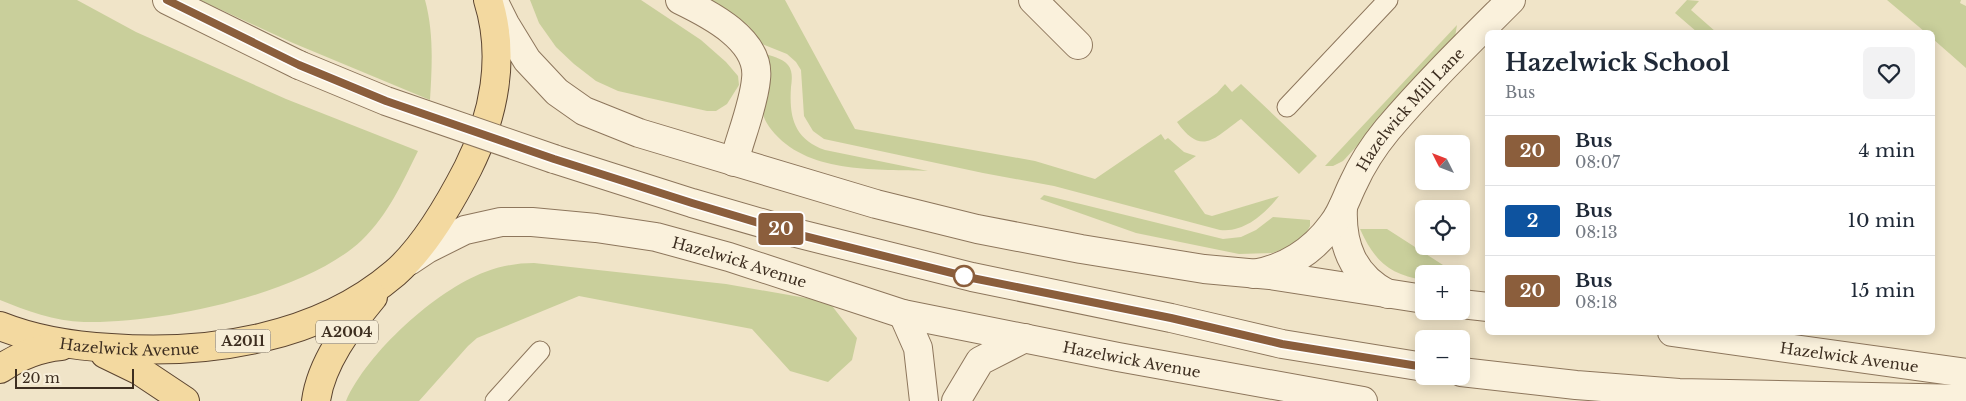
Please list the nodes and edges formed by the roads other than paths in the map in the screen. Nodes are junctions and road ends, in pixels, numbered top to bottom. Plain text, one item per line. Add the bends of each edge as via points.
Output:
1 (167, 0) edge
2 (488, 0) edge
3 (493, 0) edge
4 (680, 0) edge
5 (1033, 0) edge
6 (1388, 0) edge
7 (1495, 5) edge
8 (1078, 45) dead end
9 (1287, 107) dead end
10 (734, 162) junction
11 (1344, 207) junction
12 (399, 269) junction
13 (1253, 274) junction
14 (1388, 294) junction
15 (1415, 297) edge
16 (1470, 305) edge
17 (1485, 307) edge
18 (903, 314) junction
19 (0, 326) edge
20 (1694, 335) edge
21 (1025, 338) junction
22 (76, 345) junction
23 (540, 351) dead end
24 (1415, 366) edge
25 (0, 369) edge
26 (1470, 373) edge
27 (1966, 373) edge
28 (1966, 399) edge
29 (185, 401) edge
30 (316, 401) edge
31 (495, 401) edge
32 (924, 401) edge
33 (956, 401) edge
34 (1363, 401) edge

1 - 24 street, bridge via 299,65 386,101 554,159 796,234 972,278 1282,344
2 - 12 main road, Hazelwick Avenue / A2011 via 497,49 494,95 489,114 475,153 452,197
3 - 10 street via 527,60 569,102 614,124
4 - 10 street via 734,32 753,60 756,80
5 - 8 street
6 - 9 lane
7 - 11 street, Hazelwick Mill Lane via 1373,148 1362,164
10 - 13 street via 876,204 977,229 1176,265
11 - 13 street, Hazelwick Mill Lane via 1333,224 1304,253 1278,268
11 - 14 street, Hazelwick Mill Lane via 1345,239 1352,259 1368,280
12 - 18 street, Hazelwick Avenue via 448,238 485,225 514,221 596,228 656,237 729,257
12 - 22 main road, Hazelwick Avenue / A2011 via 369,293 331,314 240,342 152,351
12 - 30 main road, A2004 via 359,315 334,353 322,376
13 - 14 street
14 - 15 street
16 - 17 street
18 - 21 street, Hazelwick Avenue
18 - 32 street via 918,348
19 - 22 main road, Hazelwick Avenue / A2011
20 - 27 street, Hazelwick Avenue
21 - 33 street via 980,361
21 - 34 street, Hazelwick Avenue
22 - 25 main road, A2011 via 40,349 18,357
22 - 29 main road via 126,364
23 - 31 lane
26 - 28 street, Hazelwick Avenue via 1679,393

